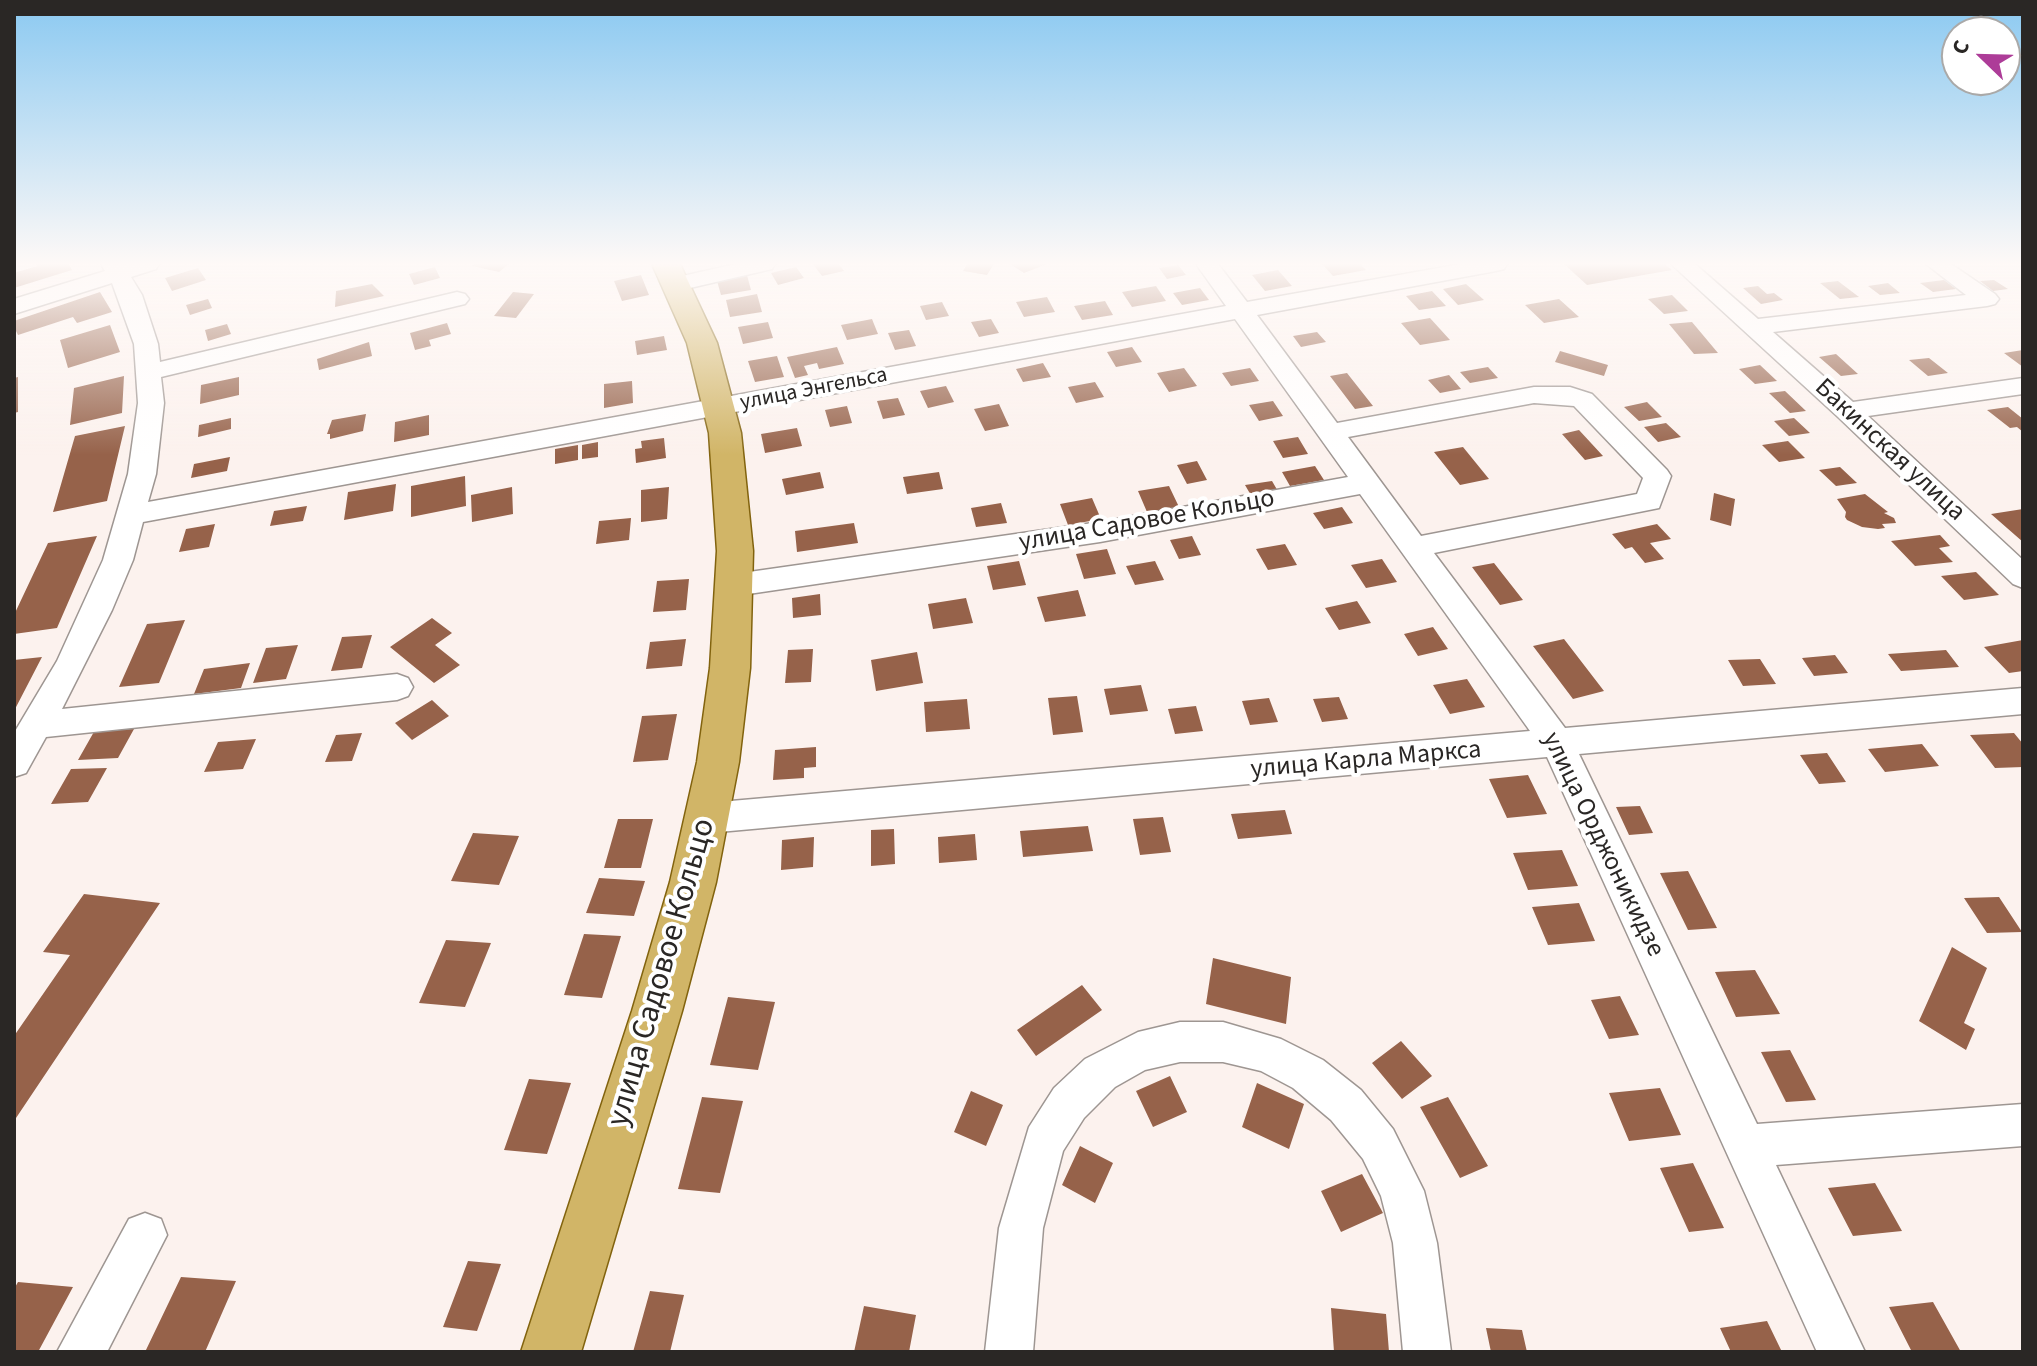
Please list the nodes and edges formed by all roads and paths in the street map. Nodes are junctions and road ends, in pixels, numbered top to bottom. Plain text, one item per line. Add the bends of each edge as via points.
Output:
1 (141, 328) edge
2 (336, 328) edge
3 (695, 328) edge
4 (1146, 328) edge
5 (1253, 328) edge
6 (1755, 328) edge
7 (149, 372) junction
8 (2023, 386) edge
9 (719, 408) junction
10 (1847, 411) junction
11 (1331, 432) junction
12 (1368, 483) junction
13 (133, 514) junction
14 (1414, 547) junction
15 (2023, 577) edge
16 (735, 585) junction
17 (397, 687) dead end
18 (2023, 701) edge
19 (37, 725) junction
20 (1558, 744) junction
21 (14, 763) edge
22 (708, 818) junction
23 (2023, 1125) edge
24 (1746, 1146) junction
25 (145, 1235) dead end
26 (81, 1352) edge
27 (551, 1352) edge
28 (1009, 1352) edge
29 (1427, 1352) edge
30 (1841, 1352) edge

1 - 7 street
2 - 7 street
3 - 9 main road, улица Садовое Кольцо
4 - 9 street, улица Энгельса
5 - 11 street, улица Орджоникидзе
6 - 10 street, Бакинская улица
7 - 13 street via 148,437
8 - 10 street
9 - 13 street, улица Энгельса
9 - 16 main road, улица Садовое Кольцо via 732,489
10 - 15 street, Бакинская улица
11 - 12 street, улица Орджоникидзе
11 - 14 street via 1534,395 1570,395 1583,400 1657,476 1649,501
12 - 14 street, улица Орджоникидзе
12 - 16 street, улица Садовое Кольцо via 1100,532
13 - 19 street via 97,610
14 - 20 street, улица Орджоникидзе
16 - 22 main road, улица Садовое Кольцо via 725,713
17 - 19 street
18 - 20 street, улица Карла Маркса
19 - 21 street
20 - 22 street, улица Карла Маркса
20 - 24 street, улица Орджоникидзе
22 - 27 main road, улица Садовое Кольцо via 657,1011
23 - 24 street
24 - 30 street, улица Орджоникидзе
25 - 26 street
28 - 29 street via 1021,1228 1044,1142 1069,1103 1100,1073 1138,1052 1180,1042 1223,1042 1267,1053 1308,1074 1346,1105 1378,1144 1402,1191 1415,1243

